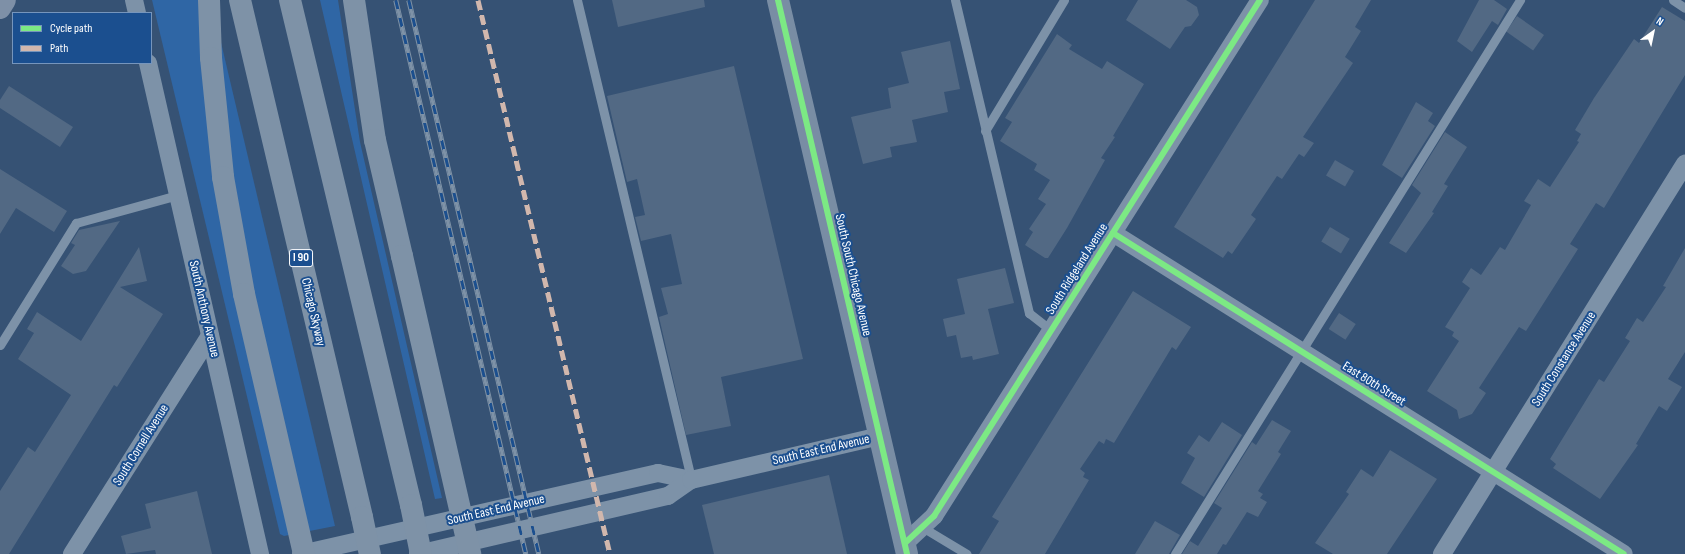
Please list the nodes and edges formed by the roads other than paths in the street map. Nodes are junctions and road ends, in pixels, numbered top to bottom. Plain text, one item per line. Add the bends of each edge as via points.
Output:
1 (5, 0) edge
2 (134, 0) edge
3 (209, 0) edge
4 (240, 0) edge
5 (290, 0) edge
6 (354, 0) edge
7 (577, 0) edge
8 (778, 0) edge
9 (955, 0) edge
10 (1064, 0) edge
11 (1260, 0) edge
12 (1520, 0) edge
13 (1673, 0) edge
14 (0, 8) edge
15 (1685, 8) edge
16 (137, 12) edge
17 (148, 64) edge
18 (985, 131) junction
19 (1685, 164) edge
20 (178, 195) junction
21 (1113, 233) junction
22 (1052, 330) junction
23 (210, 336) junction
24 (0, 345) edge
25 (1302, 352) junction
26 (880, 436) junction
27 (1494, 472) junction
28 (691, 480) junction
29 (922, 527) junction
30 (906, 549) edge
31 (72, 554) edge
32 (260, 554) edge
33 (301, 554) edge
34 (304, 554) edge
35 (370, 554) edge
36 (420, 554) edge
37 (470, 554) edge
38 (967, 554) edge
39 (1176, 554) edge
40 (1442, 554) edge
41 (1624, 554) edge

1 - 14 highway
2 - 16 street
3 - 34 highway, bridge via 211,58 223,177 244,294
4 - 35 highway, Chicago Skyway / I 90, bridge
5 - 36 highway, bridge via 411,505
6 - 37 highway, bridge via 375,140
7 - 28 lane
8 - 26 main road, South South Chicago Avenue
9 - 18 lane
10 - 18 lane
11 - 21 street, South Ridgeland Avenue
12 - 25 lane
13 - 15 lane
17 - 20 street, South Anthony Avenue
18 - 22 lane via 1029,314
19 - 27 street, South Constance Avenue
20 - 23 street, South Anthony Avenue
20 - 24 lane via 76,223
21 - 22 street, South Ridgeland Avenue
21 - 25 street, East 80th Street
22 - 29 street, South Ridgeland Avenue via 934,516
23 - 31 street, South Cornell Avenue
23 - 32 street, South Anthony Avenue
25 - 27 street, East 80th Street
25 - 39 lane
26 - 28 street, South East End Avenue
26 - 30 main road, South South Chicago Avenue
27 - 40 street, South Constance Avenue
27 - 41 street, East 80th Street
28 - 33 street, South East End Avenue via 658,473
28 - 36 street, South East End Avenue via 668,496
29 - 30 street, South Ridgeland Avenue
29 - 38 lane

